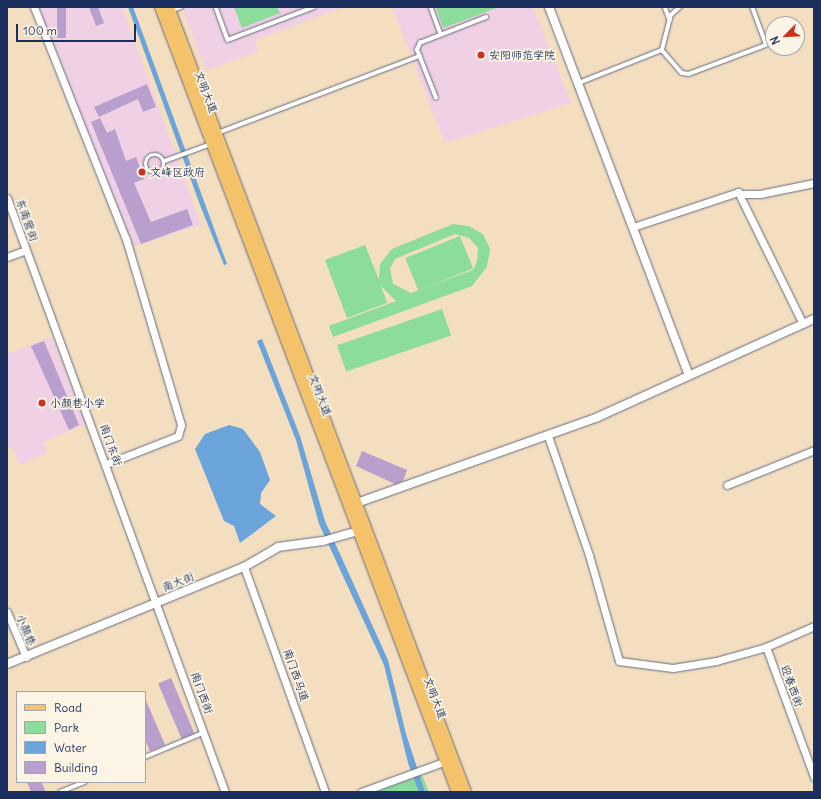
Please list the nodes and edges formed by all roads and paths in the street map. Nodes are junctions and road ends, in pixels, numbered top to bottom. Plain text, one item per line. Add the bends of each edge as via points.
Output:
1 (34, 7) edge
2 (160, 7) edge
3 (181, 7) edge
4 (216, 7) edge
5 (314, 7) edge
6 (431, 7) edge
7 (549, 7) edge
8 (665, 7) edge
9 (680, 7) edge
10 (752, 7) edge
11 (170, 9) edge
12 (486, 17) dead end
13 (670, 21) junction
14 (441, 34) junction
15 (662, 50) junction
16 (420, 56) junction
17 (578, 83) junction
18 (436, 98) dead end
19 (217, 133) junction
20 (212, 143) junction
21 (165, 160) junction
22 (814, 182) edge
23 (741, 194) junction
24 (7, 198) edge
25 (633, 227) junction
26 (26, 250) junction
27 (7, 257) edge
28 (814, 319) edge
29 (803, 324) junction
30 (689, 375) junction
31 (548, 436) junction
32 (814, 450) edge
33 (106, 464) junction
34 (727, 485) dead end
35 (357, 503) junction
36 (359, 531) junction
37 (244, 566) junction
38 (157, 602) junction
39 (7, 612) edge
40 (814, 626) edge
41 (766, 647) junction
42 (26, 657) junction
43 (7, 664) edge
44 (204, 733) junction
45 (146, 757) edge
46 (446, 761) junction
47 (814, 777) edge
48 (82, 783) edge
49 (60, 792) edge
50 (225, 792) edge
51 (325, 792) edge
52 (361, 792) edge
53 (458, 792) edge
54 (466, 792) edge

1 - 33 street via 126,239 181,425 178,436
2 - 20 main road, 文明大道
3 - 11 lane
4 - 5 lane via 228,40
6 - 14 lane
7 - 17 street
8 - 13 lane
9 - 13 lane via 674,11
10 - 15 lane via 766,45 689,74 682,73
11 - 19 main road, 文明大道
12 - 14 lane
13 - 15 lane
14 - 16 lane via 420,43
15 - 17 lane
16 - 18 lane
16 - 19 lane
17 - 25 street
19 - 35 main road, 文明大道
20 - 21 lane
20 - 36 main road, 文明大道
21 - 21 lane via 165,167 151,172 145,169 146,161 161,156
22 - 23 street via 760,194
23 - 25 street via 734,191
23 - 29 street
24 - 26 street, 东南营街
25 - 30 street
26 - 27 street
26 - 33 street, 南门东街
28 - 29 street
29 - 30 street
30 - 31 street
31 - 35 street
31 - 41 street via 589,555 619,661 673,668 716,661
32 - 34 street
33 - 38 street, 南门东街
35 - 54 main road, 文明大道
36 - 37 street, 南大街 via 323,541 278,547
36 - 46 main road, 文明大道
37 - 38 street, 南大街
37 - 51 street, 南门西马道
38 - 42 street, 南大街
38 - 44 street, 南门西街
39 - 42 street, 小颜巷
40 - 41 street
41 - 47 street, 迎春西街
42 - 43 street, 南大街
44 - 45 lane
44 - 50 street, 南门西街
46 - 52 street
46 - 53 main road, 文明大道
48 - 49 lane

